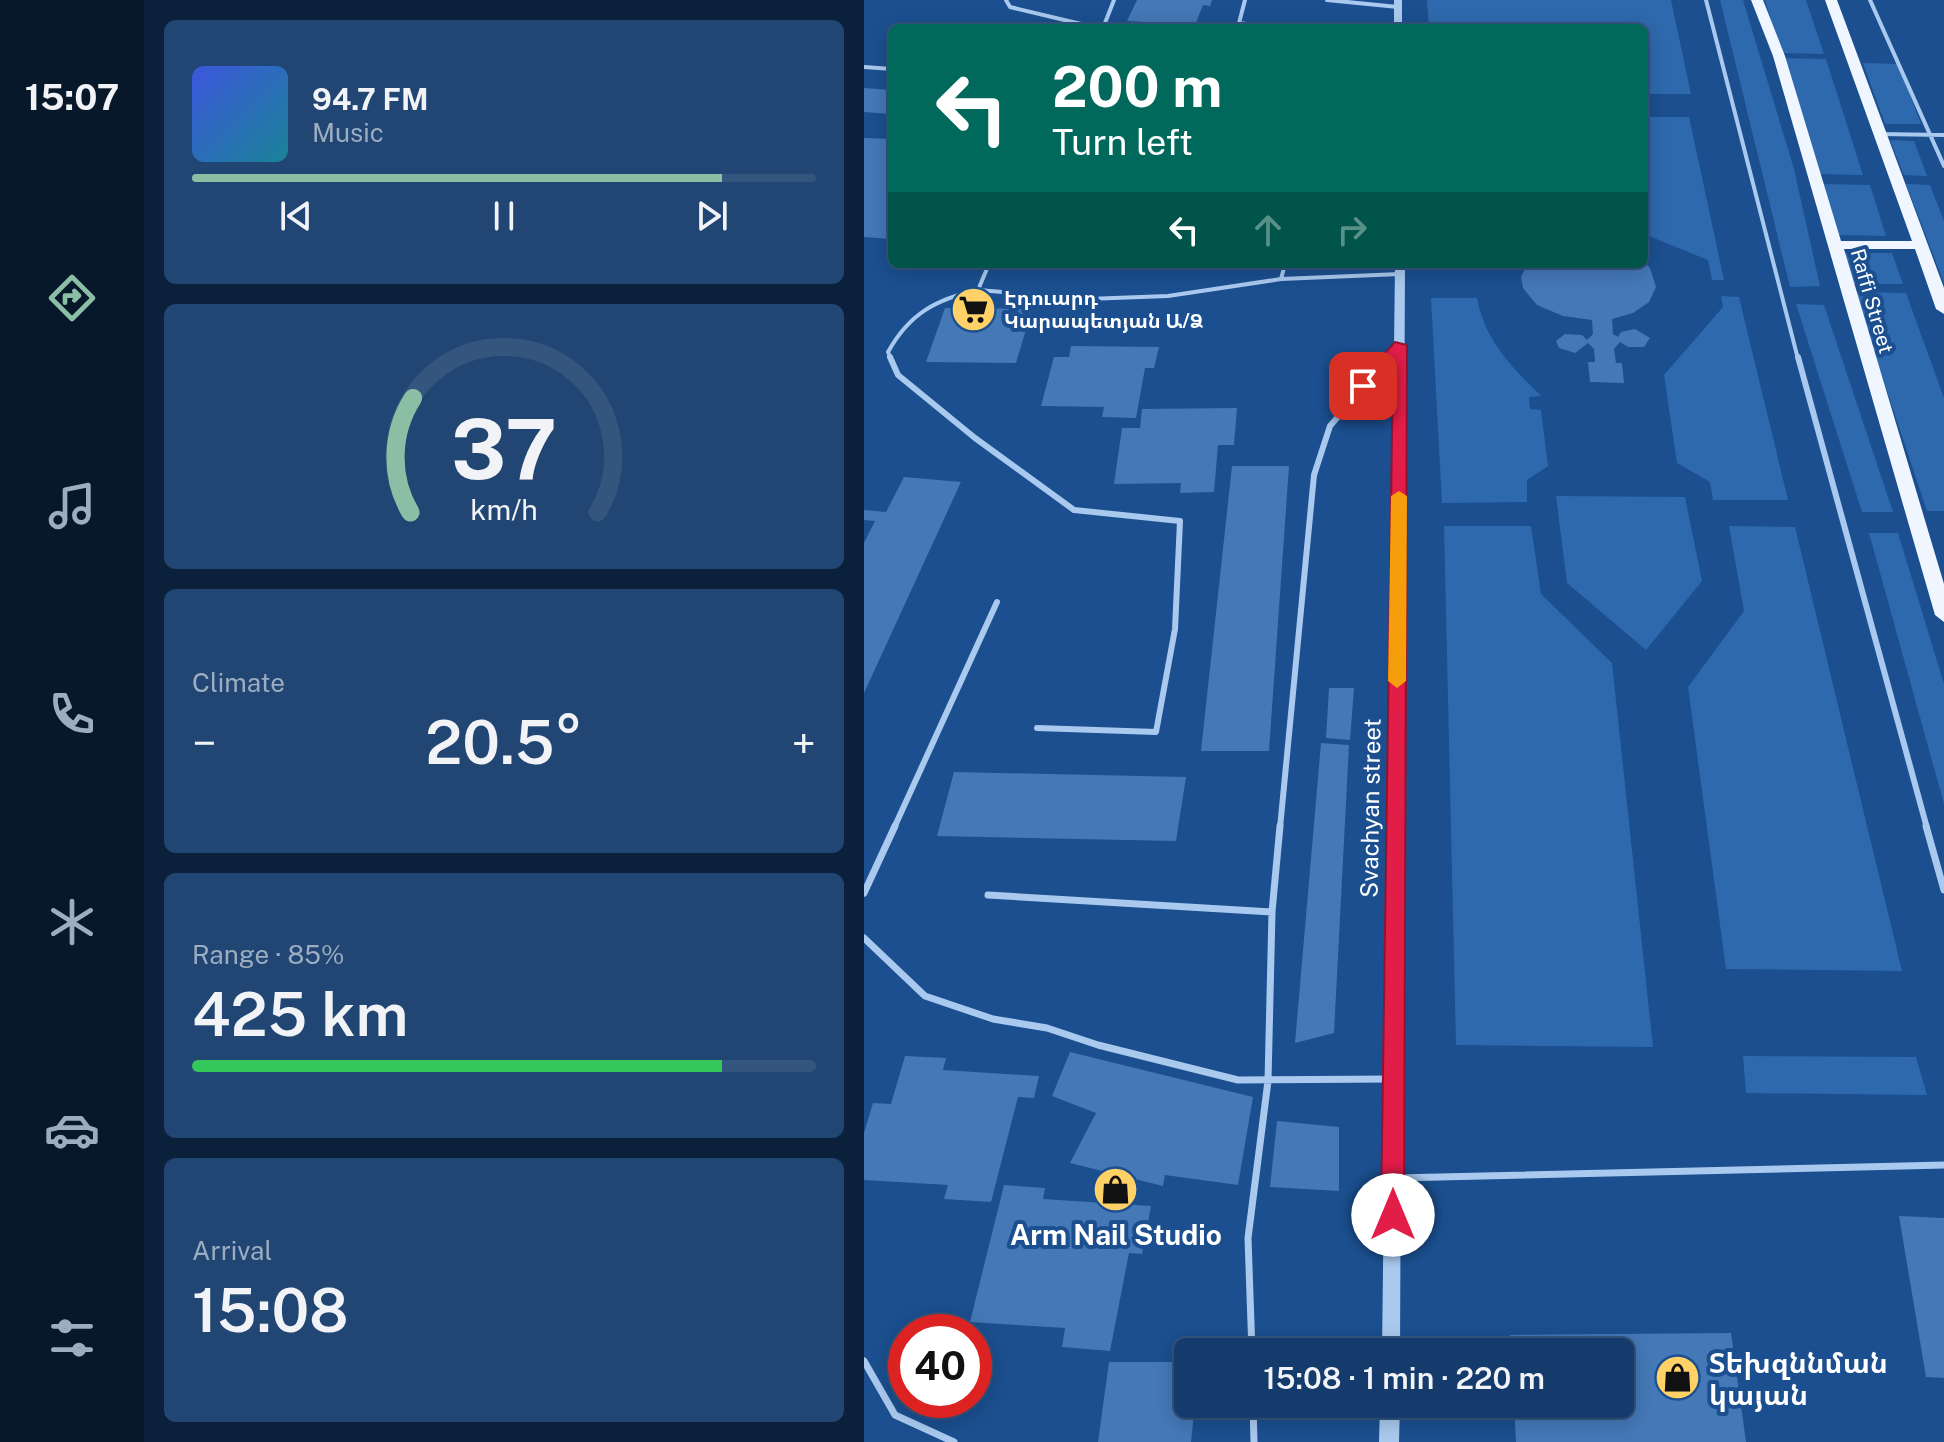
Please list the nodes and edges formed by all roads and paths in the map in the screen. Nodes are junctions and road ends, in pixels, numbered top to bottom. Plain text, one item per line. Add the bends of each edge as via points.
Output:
1 (1006, 0) edge
2 (1114, 0) edge
3 (1245, 0) edge
4 (1327, 0) edge
5 (1706, 0) edge
6 (1757, 0) edge
7 (1831, 0) edge
8 (1870, 0) edge
9 (1398, 4) edge
10 (1084, 24) edge
11 (1103, 24) edge
12 (1247, 24) edge
13 (864, 67) edge
14 (888, 69) edge
15 (1879, 134) junction
16 (1931, 134) junction
17 (1944, 135) edge
18 (1944, 166) edge
19 (1835, 245) junction
20 (1920, 245) junction
21 (987, 268) edge
22 (1284, 268) edge
23 (1400, 269) edge
24 (1281, 279) junction
25 (978, 290) junction
26 (1944, 309) edge
27 (1400, 345) junction
28 (997, 602) dead end
29 (1944, 615) edge
30 (1037, 728) dead end
31 (1944, 890) edge
32 (864, 893) edge
33 (988, 895) dead end
34 (1272, 912) junction
35 (864, 938) edge
36 (1393, 1079) junction
37 (1268, 1081) junction
38 (1944, 1165) edge
39 (1393, 1178) junction
40 (1252, 1338) edge
41 (1391, 1338) edge
42 (864, 1361) edge
43 (1253, 1418) edge
44 (1390, 1418) edge
45 (954, 1442) edge
46 (1254, 1442) edge
47 (1389, 1442) edge

1 - 10 lane via 1010,7
2 - 11 lane
3 - 12 lane via 1239,23
4 - 9 lane
5 - 31 lane via 1779,289
6 - 19 main road, Raffi Street
7 - 15 main road
8 - 16 lane
13 - 14 lane
15 - 16 lane
15 - 20 main road
16 - 17 lane
16 - 18 lane
19 - 20 main road
19 - 29 main road, Raffi Street
20 - 26 main road
21 - 25 lane
22 - 24 lane
23 - 24 lane
23 - 27 street, Svachyan street
24 - 25 lane via 1168,296 1087,299
25 - 30 lane via 940,298 902,325 888,352 898,375 1074,510 1180,521 1175,629 1156,732
27 - 34 lane via 1330,426 1314,475
27 - 36 street, Svachyan street
28 - 32 lane
33 - 34 lane
34 - 37 lane
35 - 37 lane via 925,996 946,1004 1165,1063 1238,1080
36 - 37 lane
36 - 39 street, Svachyan street
37 - 40 lane via 1248,1238
38 - 39 lane
39 - 41 street, Svachyan street
42 - 45 lane via 895,1415
43 - 46 lane
44 - 47 street

